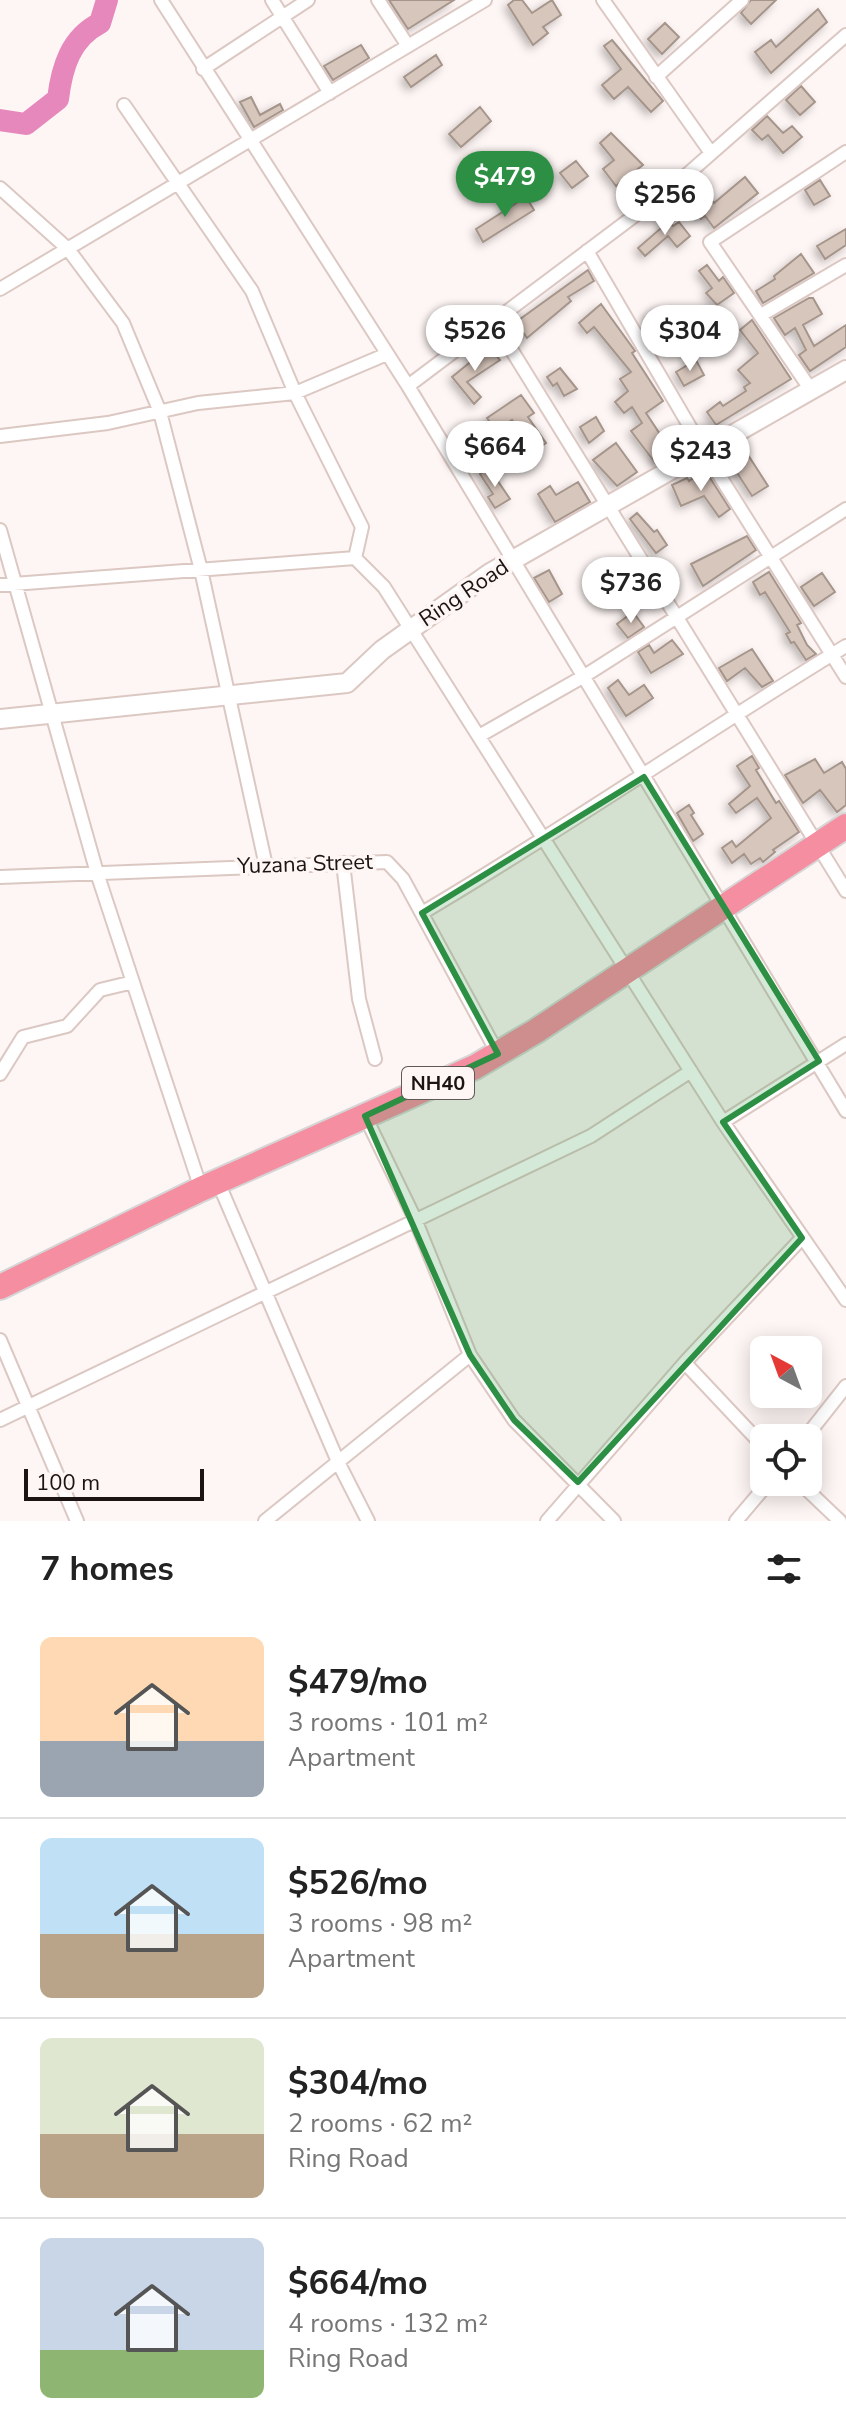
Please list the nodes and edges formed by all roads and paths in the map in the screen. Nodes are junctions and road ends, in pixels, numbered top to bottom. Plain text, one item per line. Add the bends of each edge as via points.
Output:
1 (161, 0) edge
2 (272, 0) edge
3 (308, 0) edge
4 (378, 0) edge
5 (485, 0) edge
6 (603, 0) edge
7 (742, 0) edge
8 (283, 17) junction
9 (846, 35) edge
10 (408, 46) junction
11 (203, 69) junction
12 (656, 77) junction
13 (330, 93) junction
14 (124, 105) dead end
15 (248, 139) junction
16 (846, 152) edge
17 (711, 153) junction
18 (176, 185) junction
19 (0, 188) edge
20 (68, 249) junction
21 (587, 251) junction
22 (846, 265) edge
23 (0, 289) edge
24 (761, 315) junction
25 (493, 320) junction
26 (387, 354) junction
27 (846, 370) edge
28 (408, 386) junction
29 (811, 390) junction
30 (295, 393) junction
31 (160, 412) junction
32 (0, 436) edge
33 (704, 451) junction
34 (607, 505) junction
35 (846, 509) edge
36 (0, 530) edge
37 (770, 557) junction
38 (355, 558) junction
39 (513, 559) junction
40 (201, 570) junction
41 (7, 584) edge
42 (674, 615) junction
43 (411, 629) junction
44 (846, 646) edge
45 (831, 655) junction
46 (586, 675) junction
47 (846, 677) edge
48 (228, 695) junction
49 (53, 711) junction
50 (735, 714) junction
51 (0, 719) edge
52 (479, 736) junction
53 (644, 777) junction
54 (846, 826) edge
55 (546, 840) junction
56 (817, 844) junction
57 (343, 863) junction
58 (266, 866) junction
59 (97, 873) junction
60 (0, 877) edge
61 (846, 891) edge
62 (725, 906) junction
63 (422, 913) junction
64 (629, 969) junction
65 (133, 982) junction
66 (846, 1044) edge
67 (498, 1054) junction
68 (375, 1059) dead end
69 (819, 1061) junction
70 (691, 1071) junction
71 (0, 1074) edge
72 (846, 1111) edge
73 (365, 1116) junction
74 (723, 1122) junction
75 (209, 1185) junction
76 (415, 1219) junction
77 (802, 1238) junction
78 (0, 1287) edge
79 (265, 1291) junction
80 (846, 1300) edge
81 (0, 1340) edge
82 (470, 1355) junction
83 (685, 1363) junction
84 (846, 1386) edge
85 (30, 1405) junction
86 (0, 1420) edge
87 (816, 1424) edge
88 (750, 1432) edge
89 (339, 1464) junction
90 (578, 1482) junction
91 (757, 1496) edge
92 (814, 1496) edge
93 (77, 1521) edge
94 (265, 1521) edge
95 (368, 1521) edge
96 (547, 1521) edge
97 (614, 1521) edge
98 (736, 1521) edge
99 (840, 1521) edge

1 - 11 street
2 - 8 street
3 - 8 street
4 - 10 street
5 - 10 street
6 - 12 street
7 - 12 street
8 - 11 street
8 - 13 street
9 - 17 street
10 - 13 street
11 - 15 street
12 - 17 street
13 - 15 street
14 - 18 street
15 - 18 street
15 - 26 street
16 - 24 street via 710,242
17 - 21 street
18 - 20 street
18 - 30 street via 252,291
19 - 20 street
20 - 23 street
20 - 31 street via 123,323
21 - 25 street
21 - 33 street
22 - 24 street
24 - 29 street
25 - 28 street
25 - 34 street
26 - 28 street
26 - 30 street
27 - 29 street, Ring Road
28 - 39 street
29 - 33 street, Ring Road
30 - 31 street
30 - 38 street via 362,527
31 - 32 street
31 - 40 street
33 - 34 street, Ring Road
33 - 37 street
34 - 39 street, Ring Road
34 - 42 street
35 - 37 street
36 - 41 street
37 - 42 street
37 - 45 street
38 - 40 street
38 - 43 street via 384,587
39 - 43 street, Ring Road
39 - 46 street
40 - 41 street
40 - 48 street
41 - 49 street
42 - 46 street
42 - 50 street
43 - 48 street, Ring Road via 347,683
43 - 52 street
44 - 45 street
45 - 47 street
45 - 50 street
46 - 52 street
46 - 53 street
48 - 49 street, Ring Road
48 - 58 street
49 - 51 street, Ring Road
49 - 59 street
50 - 53 street
50 - 56 street
52 - 55 street
53 - 55 street
53 - 62 street
54 - 56 highway, NH40
55 - 63 street
55 - 64 street
56 - 61 street
56 - 62 highway, NH40
57 - 58 street, Yuzana Street
57 - 63 street, Yuzana Street via 387,862
57 - 68 street via 357,985
58 - 59 street, Yuzana Street
59 - 60 street, Yuzana Street
59 - 65 street
62 - 64 highway, NH40
62 - 69 street
63 - 67 street, Yuzana Street
64 - 67 highway, NH40
64 - 70 street
65 - 71 street via 100,990 67,1026 23,1037
65 - 75 street
66 - 69 street
67 - 73 highway, NH40
69 - 72 street
69 - 74 street
70 - 74 street
70 - 76 street via 591,1136
73 - 75 highway, NH40
73 - 76 street
74 - 77 street
75 - 78 highway, NH40
75 - 79 street
76 - 79 street
76 - 82 street
77 - 80 street
77 - 83 street
79 - 85 street
79 - 89 street
81 - 85 street
82 - 89 street
82 - 90 street via 514,1420
83 - 88 street
83 - 90 street
84 - 87 street
85 - 86 street
85 - 93 street
89 - 94 street
89 - 95 street
90 - 96 street
90 - 97 street
91 - 98 street
92 - 99 street

